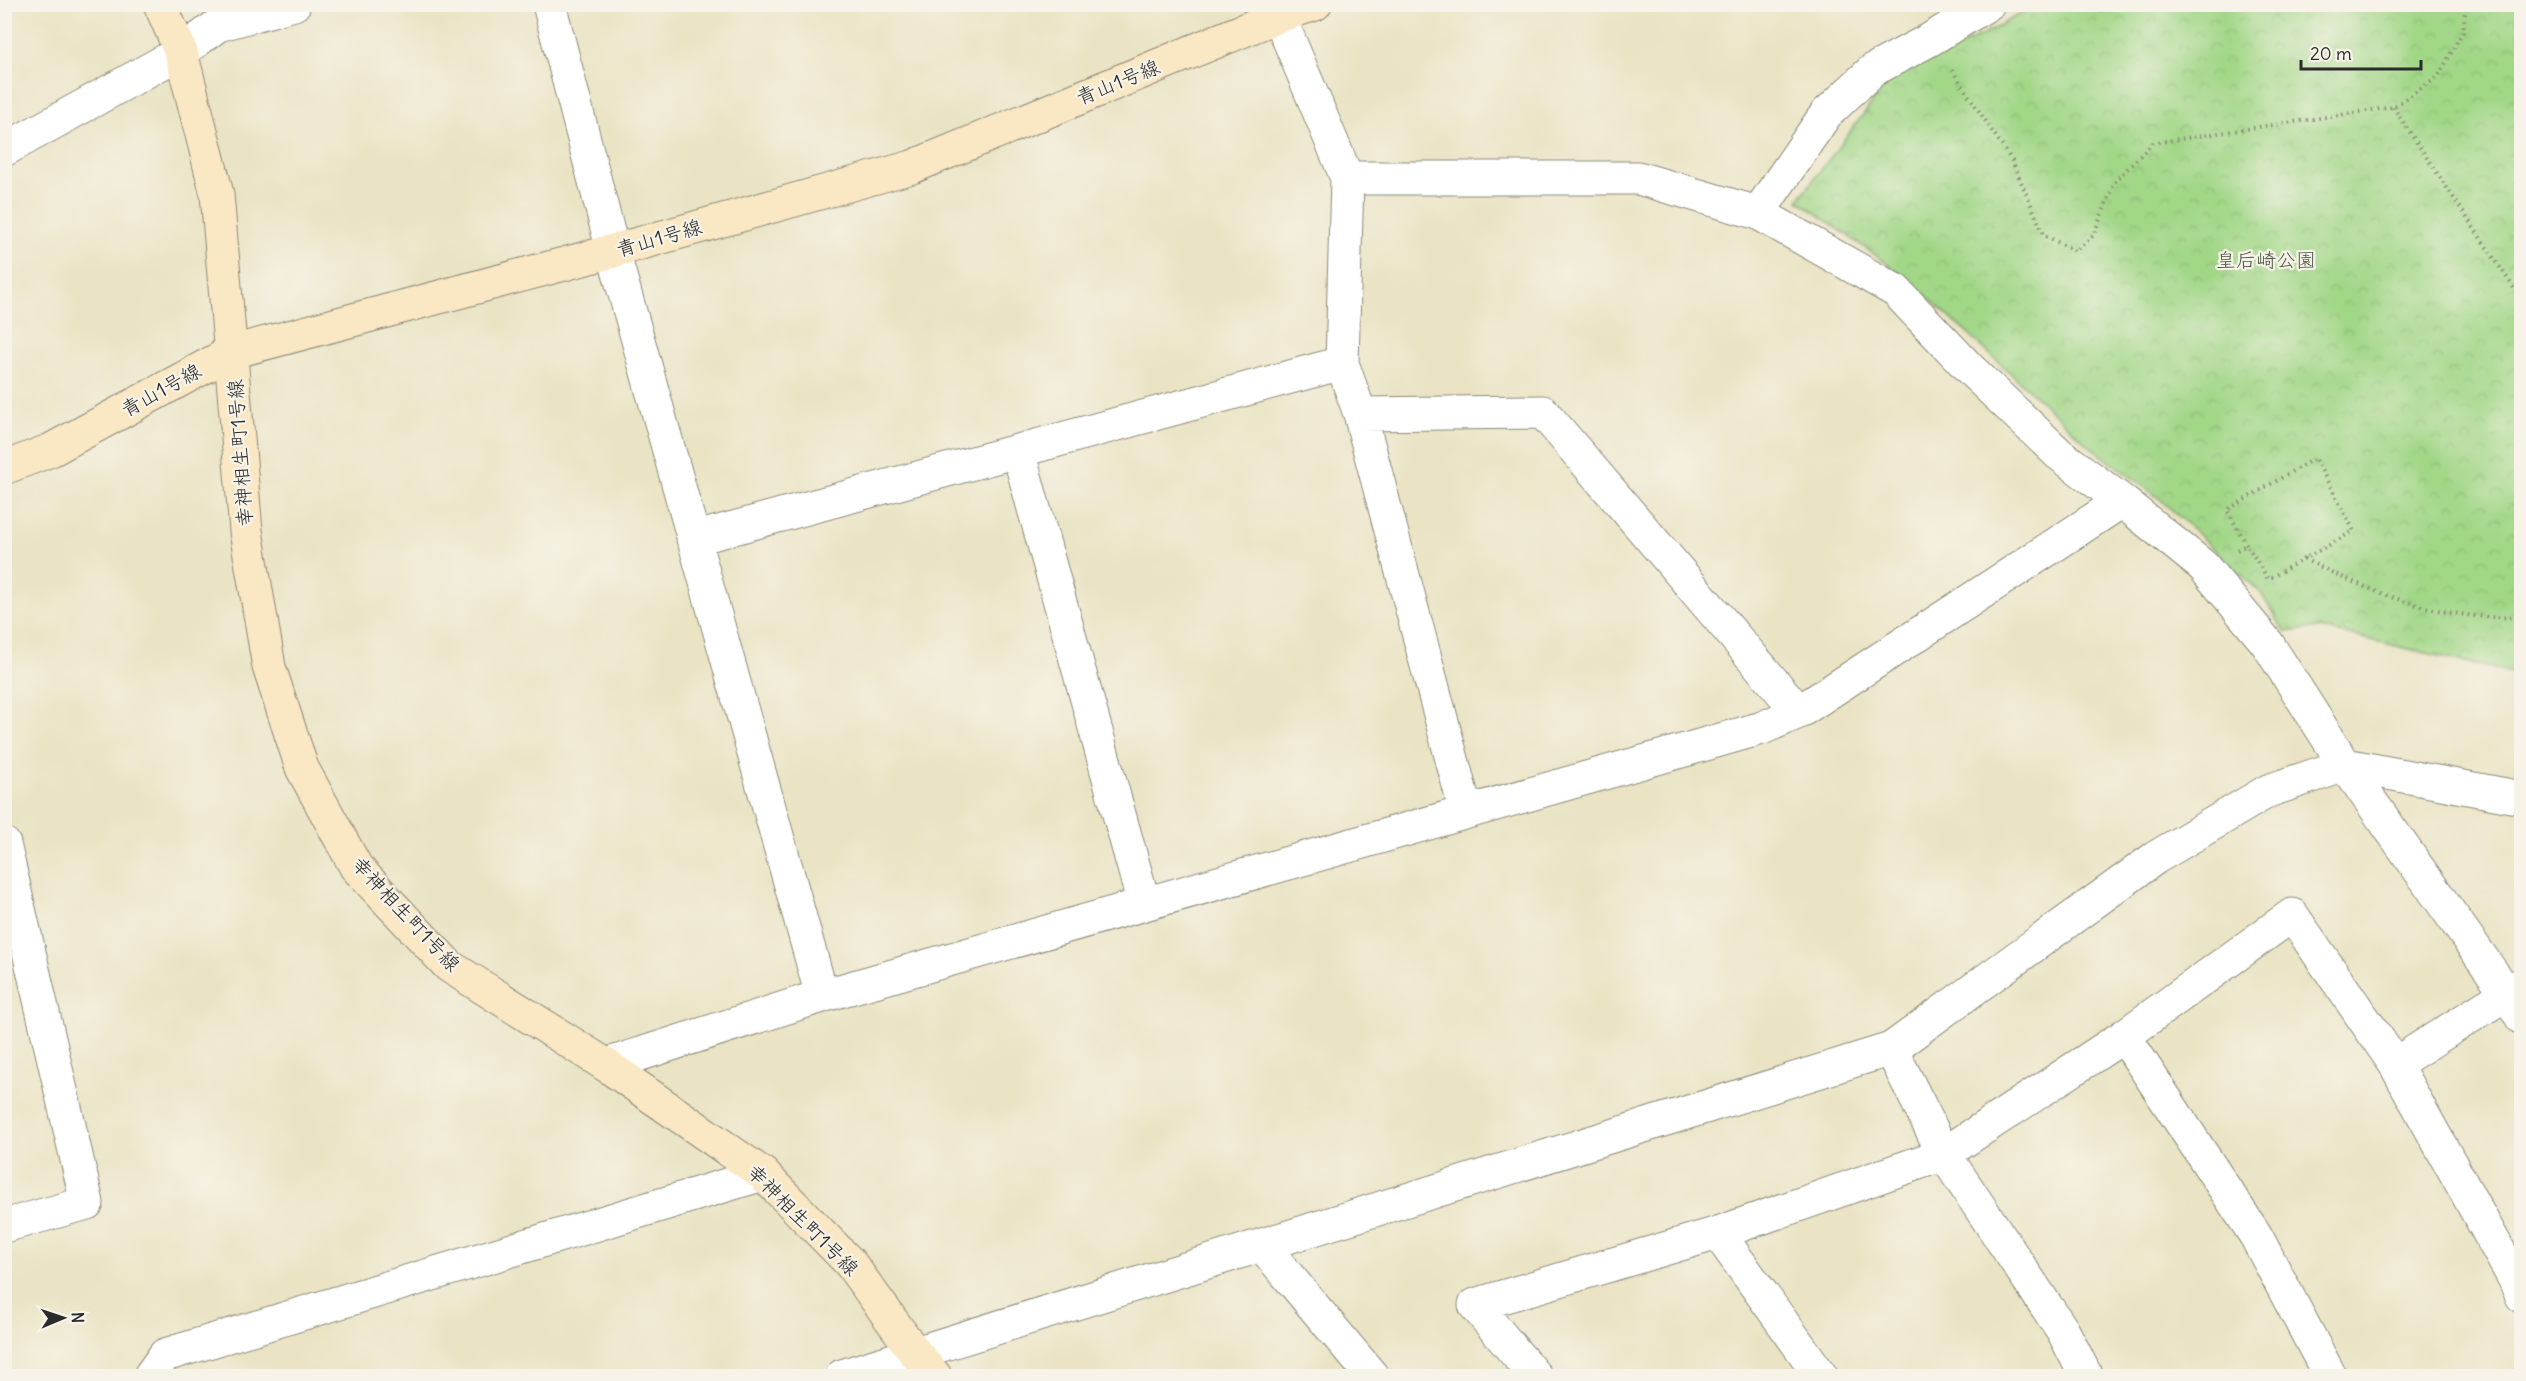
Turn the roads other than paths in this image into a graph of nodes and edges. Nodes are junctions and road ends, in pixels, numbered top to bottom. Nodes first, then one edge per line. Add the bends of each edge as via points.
1 (160, 4) edge
2 (294, 4) edge
3 (549, 4) edge
4 (1315, 4) edge
5 (1989, 4) edge
6 (1276, 10) edge
7 (181, 52) junction
8 (4, 150) edge
9 (1347, 178) junction
10 (1758, 213) junction
11 (613, 251) junction
12 (232, 352) junction
13 (1342, 363) junction
14 (1360, 414) junction
15 (1018, 451) junction
16 (4, 468) edge
17 (2122, 501) junction
18 (693, 539) junction
19 (1799, 712) junction
20 (2345, 765) junction
21 (2522, 798) edge
22 (1466, 812) junction
23 (4, 844) edge
24 (1144, 904) junction
25 (16, 937) edge
26 (822, 996) junction
27 (2517, 999) edge
28 (2124, 1036) junction
29 (1891, 1050) junction
30 (606, 1065) junction
31 (2395, 1065) junction
32 (1944, 1154) junction
33 (763, 1174) junction
34 (4, 1226) edge
35 (1718, 1233) junction
36 (1262, 1245) junction
37 (2522, 1296) edge
38 (926, 1365) edge
39 (150, 1377) edge
40 (842, 1377) edge
41 (1372, 1377) edge
42 (1535, 1377) edge
43 (1821, 1377) edge
44 (2086, 1377) edge
45 (2330, 1377) edge

1 - 7 street, 幸神相生町1号線
2 - 7 street via 218,25
3 - 11 street
4 - 6 street, 青山1号線
5 - 10 street via 1873,69 1826,114
6 - 9 street
6 - 11 street, 青山1号線 via 912,167
7 - 8 street
7 - 12 street, 幸神相生町1号線 via 218,194
9 - 10 street via 1638,178
9 - 13 street
10 - 17 street via 1896,291 2059,454
11 - 12 street, 青山1号線
11 - 18 street
12 - 16 street, 青山1号線 via 51,450
12 - 30 street, 幸神相生町1号線 via 246,531 269,667 302,768 356,867 449,966
13 - 14 street
13 - 15 street
14 - 19 street via 1543,412
14 - 22 street
15 - 18 street
15 - 24 street
17 - 19 street
17 - 20 street via 2203,566 2267,643
18 - 26 street
19 - 22 street via 1762,728
20 - 21 street
20 - 27 street
20 - 29 street via 2268,791 2155,858
22 - 24 street
23 - 25 street
24 - 26 street
25 - 34 street via 87,1203
26 - 30 street
27 - 31 street
28 - 31 street via 2292,915
28 - 32 street
28 - 45 street via 2256,1236
29 - 32 street
29 - 36 street
30 - 33 street, 幸神相生町1号線
31 - 37 street
32 - 35 street
32 - 44 street via 2063,1331
33 - 38 street, 幸神相生町1号線 via 850,1263
33 - 39 street via 165,1356
35 - 42 street via 1475,1305
35 - 43 street
36 - 38 street
36 - 41 street
38 - 40 street

